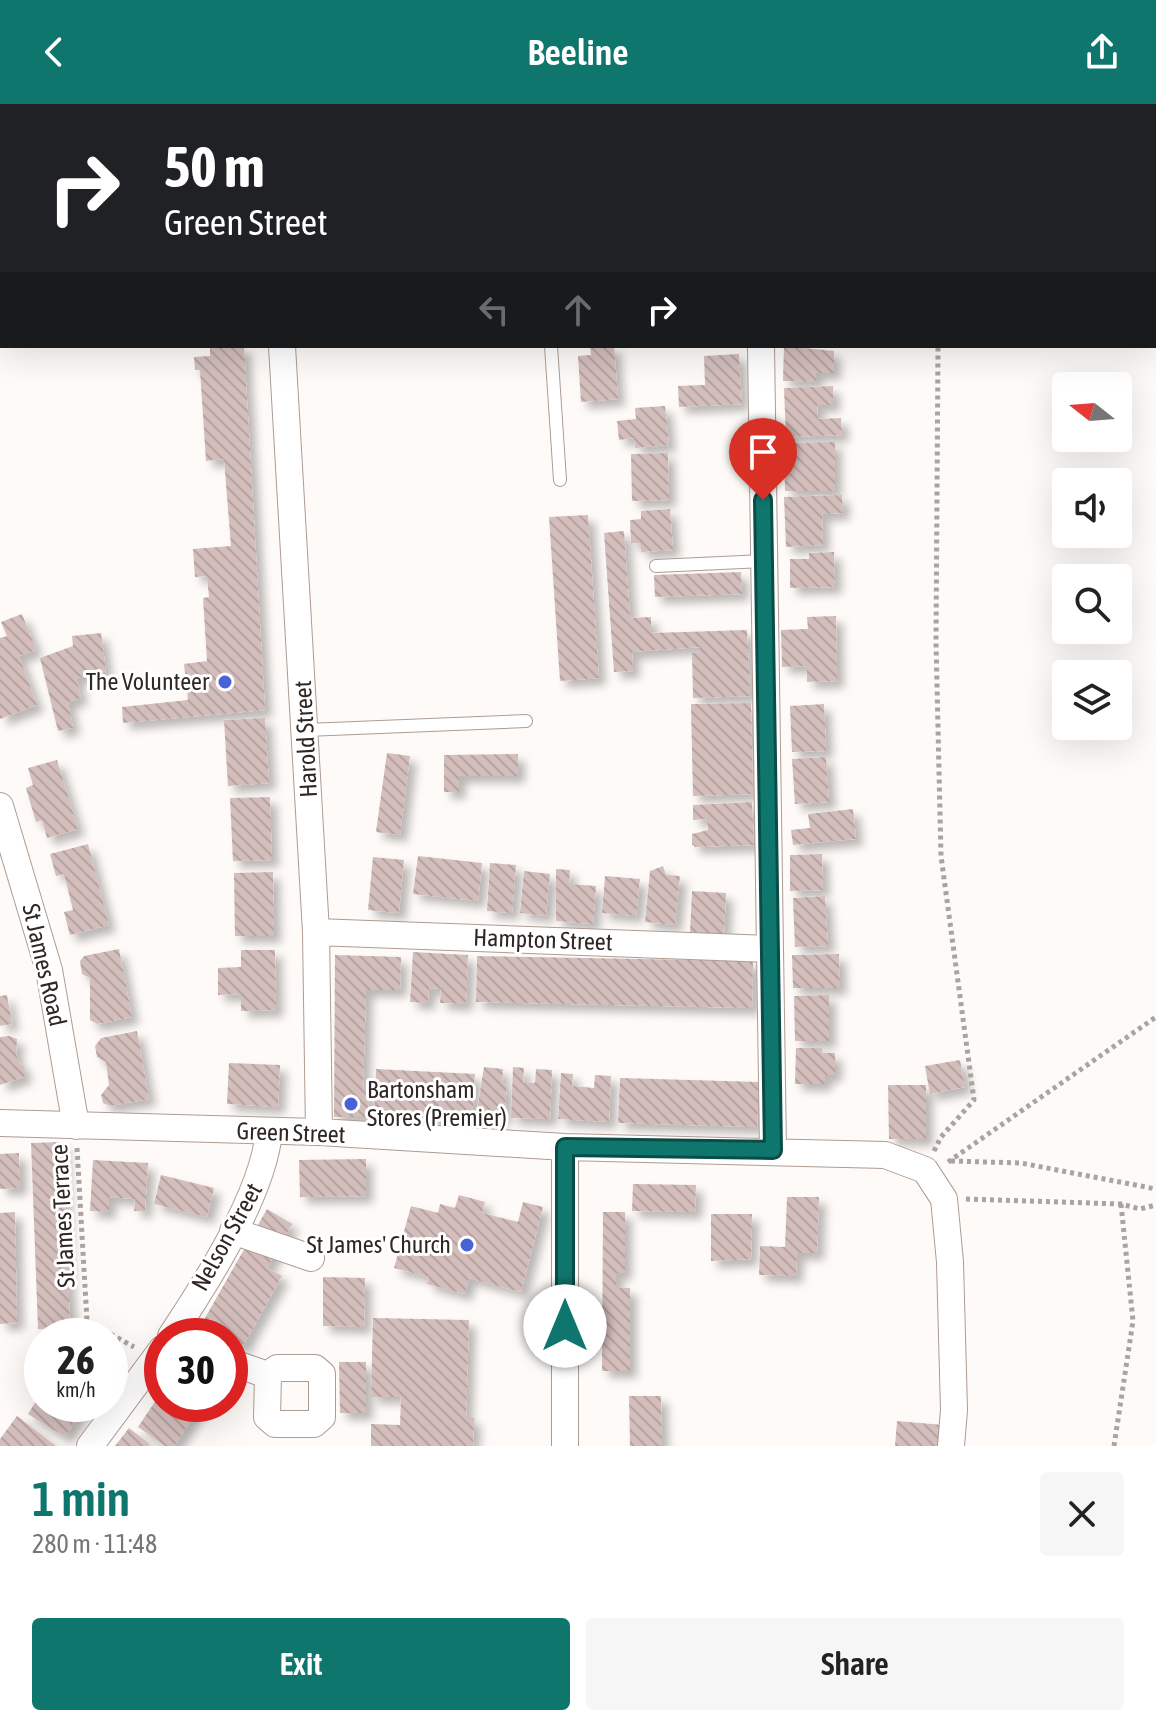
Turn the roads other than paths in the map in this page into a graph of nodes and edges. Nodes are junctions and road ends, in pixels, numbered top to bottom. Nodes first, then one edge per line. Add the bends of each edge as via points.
1 (282, 348) edge
2 (551, 348) edge
3 (761, 348) edge
4 (560, 480) dead end
5 (764, 561) junction
6 (656, 566) dead end
7 (526, 721) dead end
8 (306, 730) junction
9 (0, 806) edge
10 (316, 932) junction
11 (769, 949) junction
12 (0, 1123) edge
13 (76, 1126) junction
14 (269, 1132) junction
15 (319, 1132) junction
16 (565, 1147) junction
17 (773, 1150) junction
18 (233, 1231) junction
19 (311, 1258) dead end
20 (183, 1318) edge
21 (248, 1368) edge
22 (144, 1375) edge
23 (268, 1375) dead end
24 (90, 1446) edge
25 (565, 1446) edge
26 (951, 1446) edge

1 - 8 street, Harold Street
2 - 4 lane
3 - 5 street
5 - 6 lane
5 - 11 street
7 - 8 lane
8 - 10 street, Harold Street
9 - 13 street, St James Road via 49,970
10 - 11 street, Hampton Street
10 - 15 street, Harold Street
11 - 17 street
12 - 13 street, Green Street
13 - 14 street, Green Street
14 - 15 street, Green Street
14 - 18 street, Nelson Street via 266,1159
15 - 16 street, Green Street
16 - 17 street, Green Street
16 - 25 street
17 - 26 street, Green Street via 885,1155 925,1170 944,1199
18 - 19 street
18 - 20 street, Nelson Street
21 - 23 street
22 - 24 street, Nelson Street

